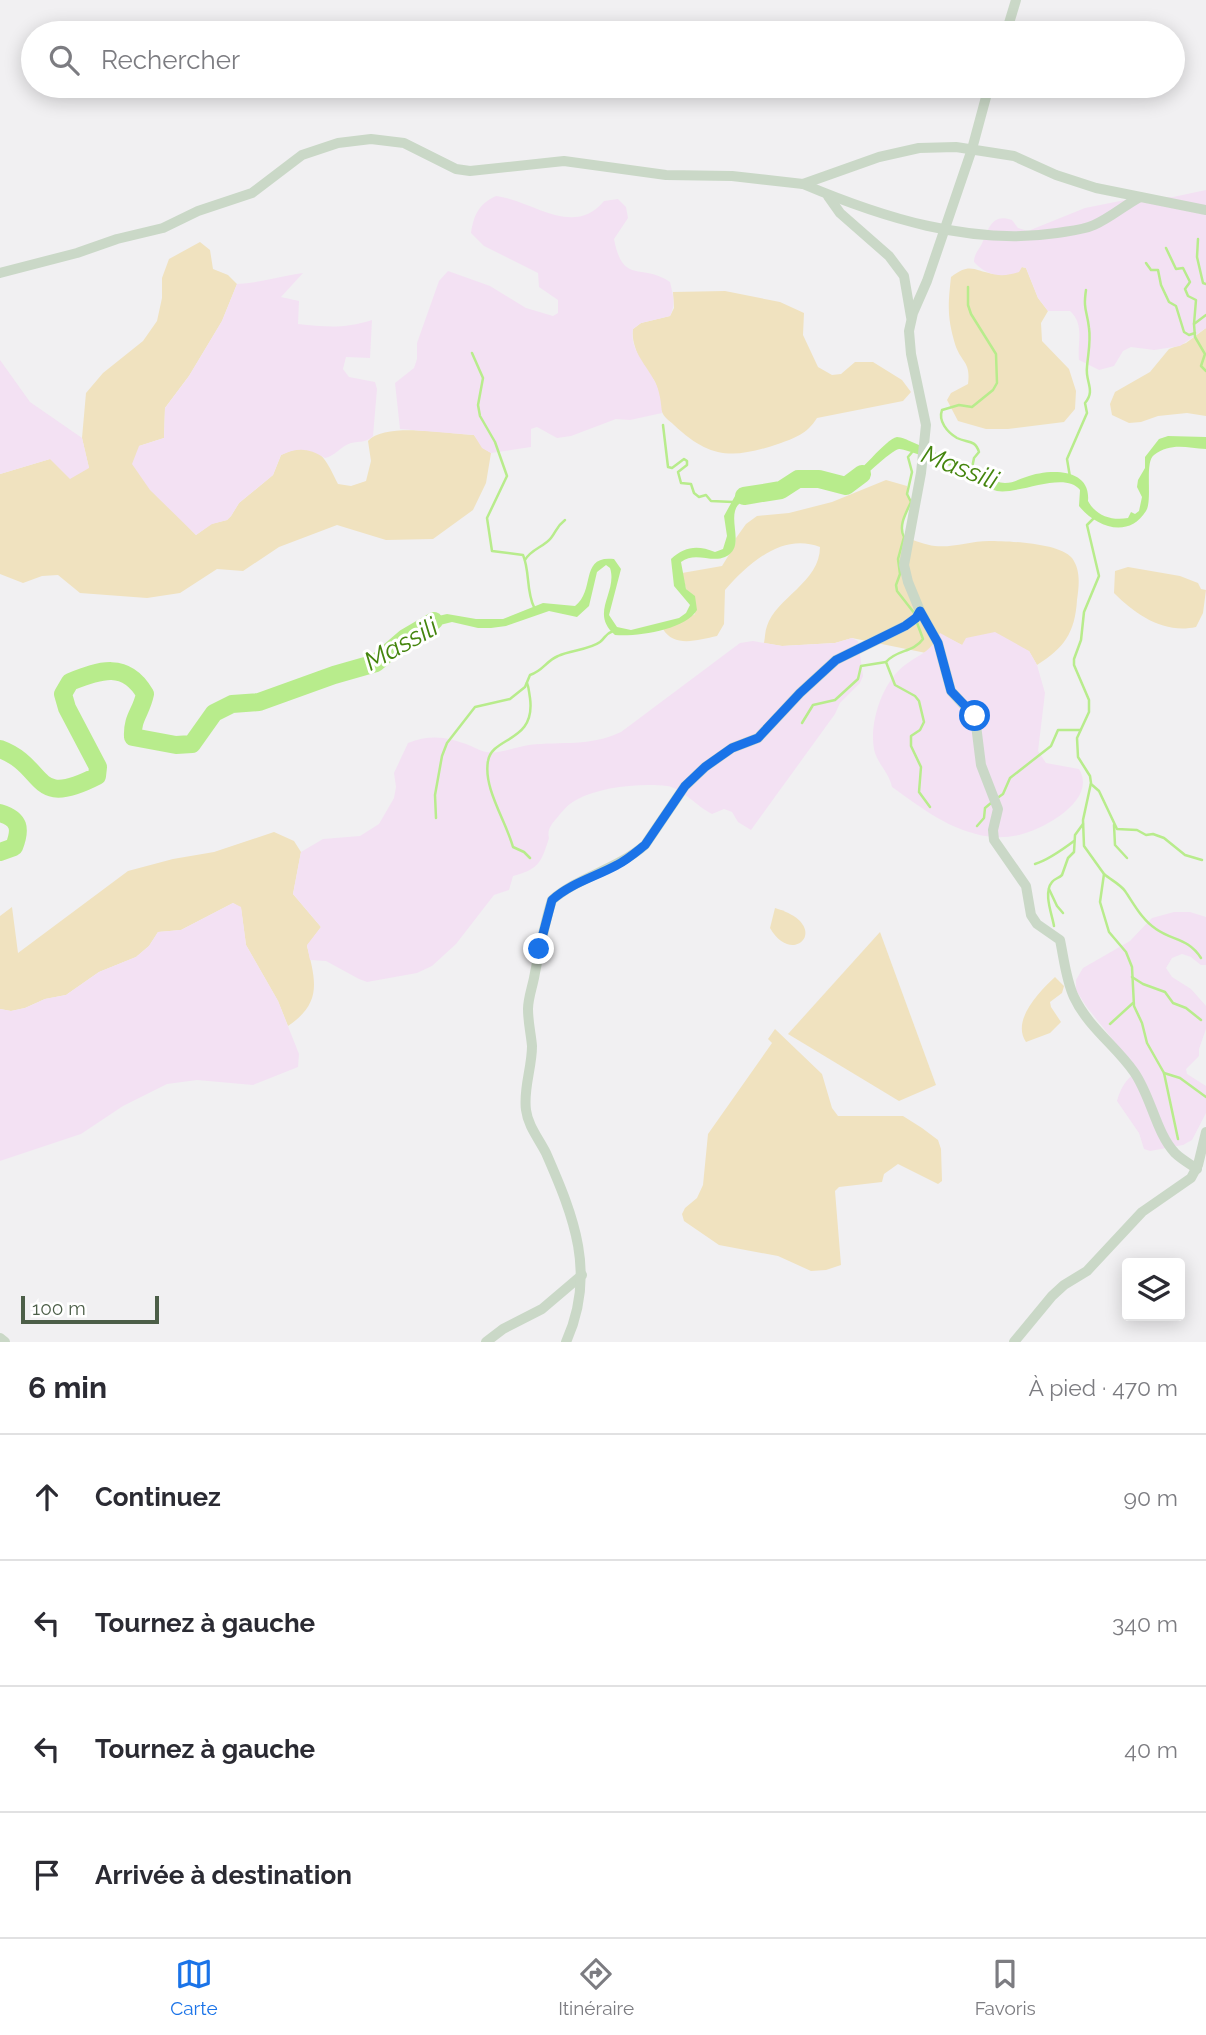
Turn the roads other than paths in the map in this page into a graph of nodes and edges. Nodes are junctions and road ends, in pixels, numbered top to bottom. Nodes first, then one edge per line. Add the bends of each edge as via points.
1 (1017, 0) edge
2 (1010, 21) edge
3 (986, 98) edge
4 (972, 149) junction
5 (803, 184) junction
6 (827, 194) junction
7 (1140, 197) junction
8 (1206, 210) edge
9 (945, 229) junction
10 (0, 273) edge
11 (912, 321) junction
12 (920, 611) junction
13 (1206, 1132) edge
14 (1197, 1169) junction
15 (582, 1275) junction
16 (0, 1338) edge
17 (5, 1342) edge
18 (486, 1342) edge
19 (566, 1342) edge
20 (1014, 1342) edge

1 - 2 street
3 - 4 street
4 - 5 street via 919,148
4 - 7 street via 1014,156 1096,188
4 - 9 street
5 - 6 street
5 - 10 street via 666,175 565,162 470,172 404,143 372,139 338,143 302,155 252,192 163,228
6 - 9 street
6 - 11 street via 840,214 889,256 904,276
7 - 8 street
7 - 9 street via 1094,225 1040,236
9 - 11 street
11 - 12 street via 911,354 926,425 904,565
12 - 14 street via 938,643 951,691 975,716 981,765 998,808 994,840 1026,886 1031,915 1060,940 1074,998 1146,1091 1167,1142
12 - 15 street via 905,626 836,660 758,738 732,748 705,767 685,786 637,852 552,900 528,1007 532,1046 526,1112 572,1217
13 - 14 street
14 - 20 street via 1184,1185 1142,1212 1087,1271 1058,1291
15 - 18 street via 542,1309
15 - 19 street
16 - 17 street

